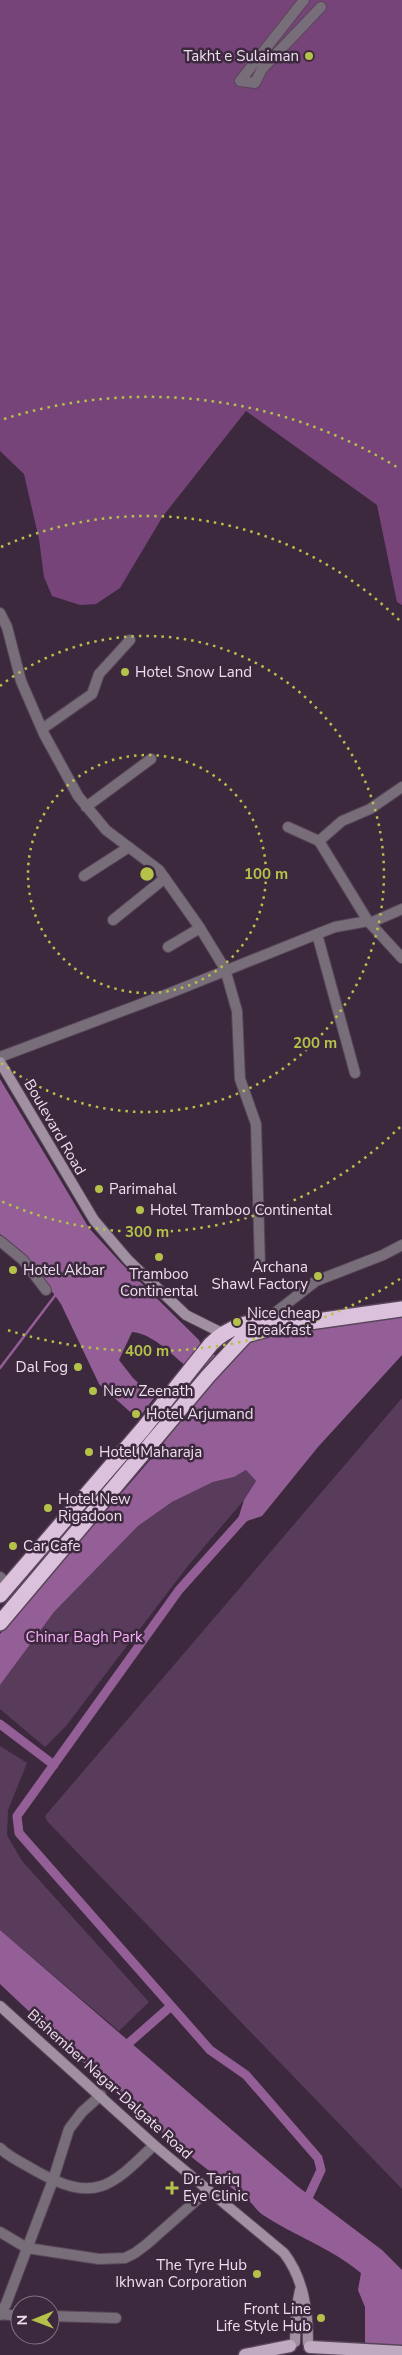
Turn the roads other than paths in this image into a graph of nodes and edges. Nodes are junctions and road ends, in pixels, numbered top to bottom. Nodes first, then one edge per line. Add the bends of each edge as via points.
1 (304, 0) edge
2 (321, 7) dead end
3 (0, 613) edge
4 (130, 640) dead end
5 (42, 728) junction
6 (151, 759) dead end
7 (402, 786) edge
8 (86, 807) junction
9 (288, 828) dead end
10 (319, 841) junction
11 (130, 846) junction
12 (84, 876) dead end
13 (165, 878) junction
14 (402, 909) edge
15 (113, 920) dead end
16 (369, 922) junction
17 (200, 928) junction
18 (317, 934) junction
19 (168, 947) dead end
20 (402, 958) edge
21 (225, 969) junction
22 (0, 1057) edge
23 (0, 1062) edge
24 (355, 1073) dead end
25 (0, 1241) edge
26 (402, 1244) edge
27 (260, 1267) dead end
28 (46, 1290) dead end
29 (402, 1301) edge
30 (402, 1309) edge
31 (267, 1319) junction
32 (216, 1339) junction
33 (241, 1340) junction
34 (85, 1495) junction
35 (97, 1506) junction
36 (3, 1585) edge
37 (0, 1623) edge
38 (0, 2006) edge
39 (101, 2095) junction
40 (154, 2145) junction
41 (0, 2148) edge
42 (53, 2180) junction
43 (208, 2190) junction
44 (0, 2232) edge
45 (27, 2248) junction
46 (300, 2290) junction
47 (0, 2315) edge
48 (60, 2316) edge
49 (116, 2318) dead end
50 (291, 2348) edge
51 (310, 2348) edge
52 (402, 2352) edge
53 (245, 2355) edge

1 - 2 street via 240,81 255,83 262,69
3 - 5 street via 7,627 21,681
4 - 5 street via 99,674 92,694
5 - 8 street
6 - 8 street
7 - 10 street via 370,809 342,822
8 - 11 street via 106,830
9 - 10 street
10 - 16 street
11 - 12 street
11 - 13 street
13 - 15 street
13 - 17 street
14 - 16 street
16 - 18 street via 335,927
16 - 20 street
17 - 19 street
17 - 21 street
18 - 21 street
18 - 24 street
21 - 22 street
21 - 27 street via 237,1011 240,1079 256,1124
23 - 32 street, Boulevard Road via 94,1220 128,1260
25 - 28 street via 24,1260
26 - 31 street via 316,1282
29 - 31 highway
30 - 33 highway via 274,1327 250,1333
31 - 32 highway via 246,1323
32 - 33 street, Boulevard Road
32 - 34 highway via 144,1429
33 - 35 highway
34 - 35 highway
34 - 36 highway
35 - 37 highway
38 - 39 street, Bishember Nagar-Dalgate Road
39 - 40 street, Bishember Nagar-Dalgate Road
39 - 42 street via 69,2129
40 - 42 street via 123,2175 102,2187 80,2188
40 - 43 street, Bishember Nagar-Dalgate Road
41 - 42 street
42 - 45 street
43 - 45 street via 147,2244 125,2258 99,2259
43 - 46 street, Bishember Nagar-Dalgate Road via 284,2253 296,2272
44 - 45 street
45 - 47 street
46 - 50 street, Bishember Nagar-Dalgate Road
46 - 51 street, Bishember Nagar-Dalgate Road via 308,2317
48 - 49 street
50 - 51 main road via 302,2341
50 - 53 main road
51 - 52 main road

